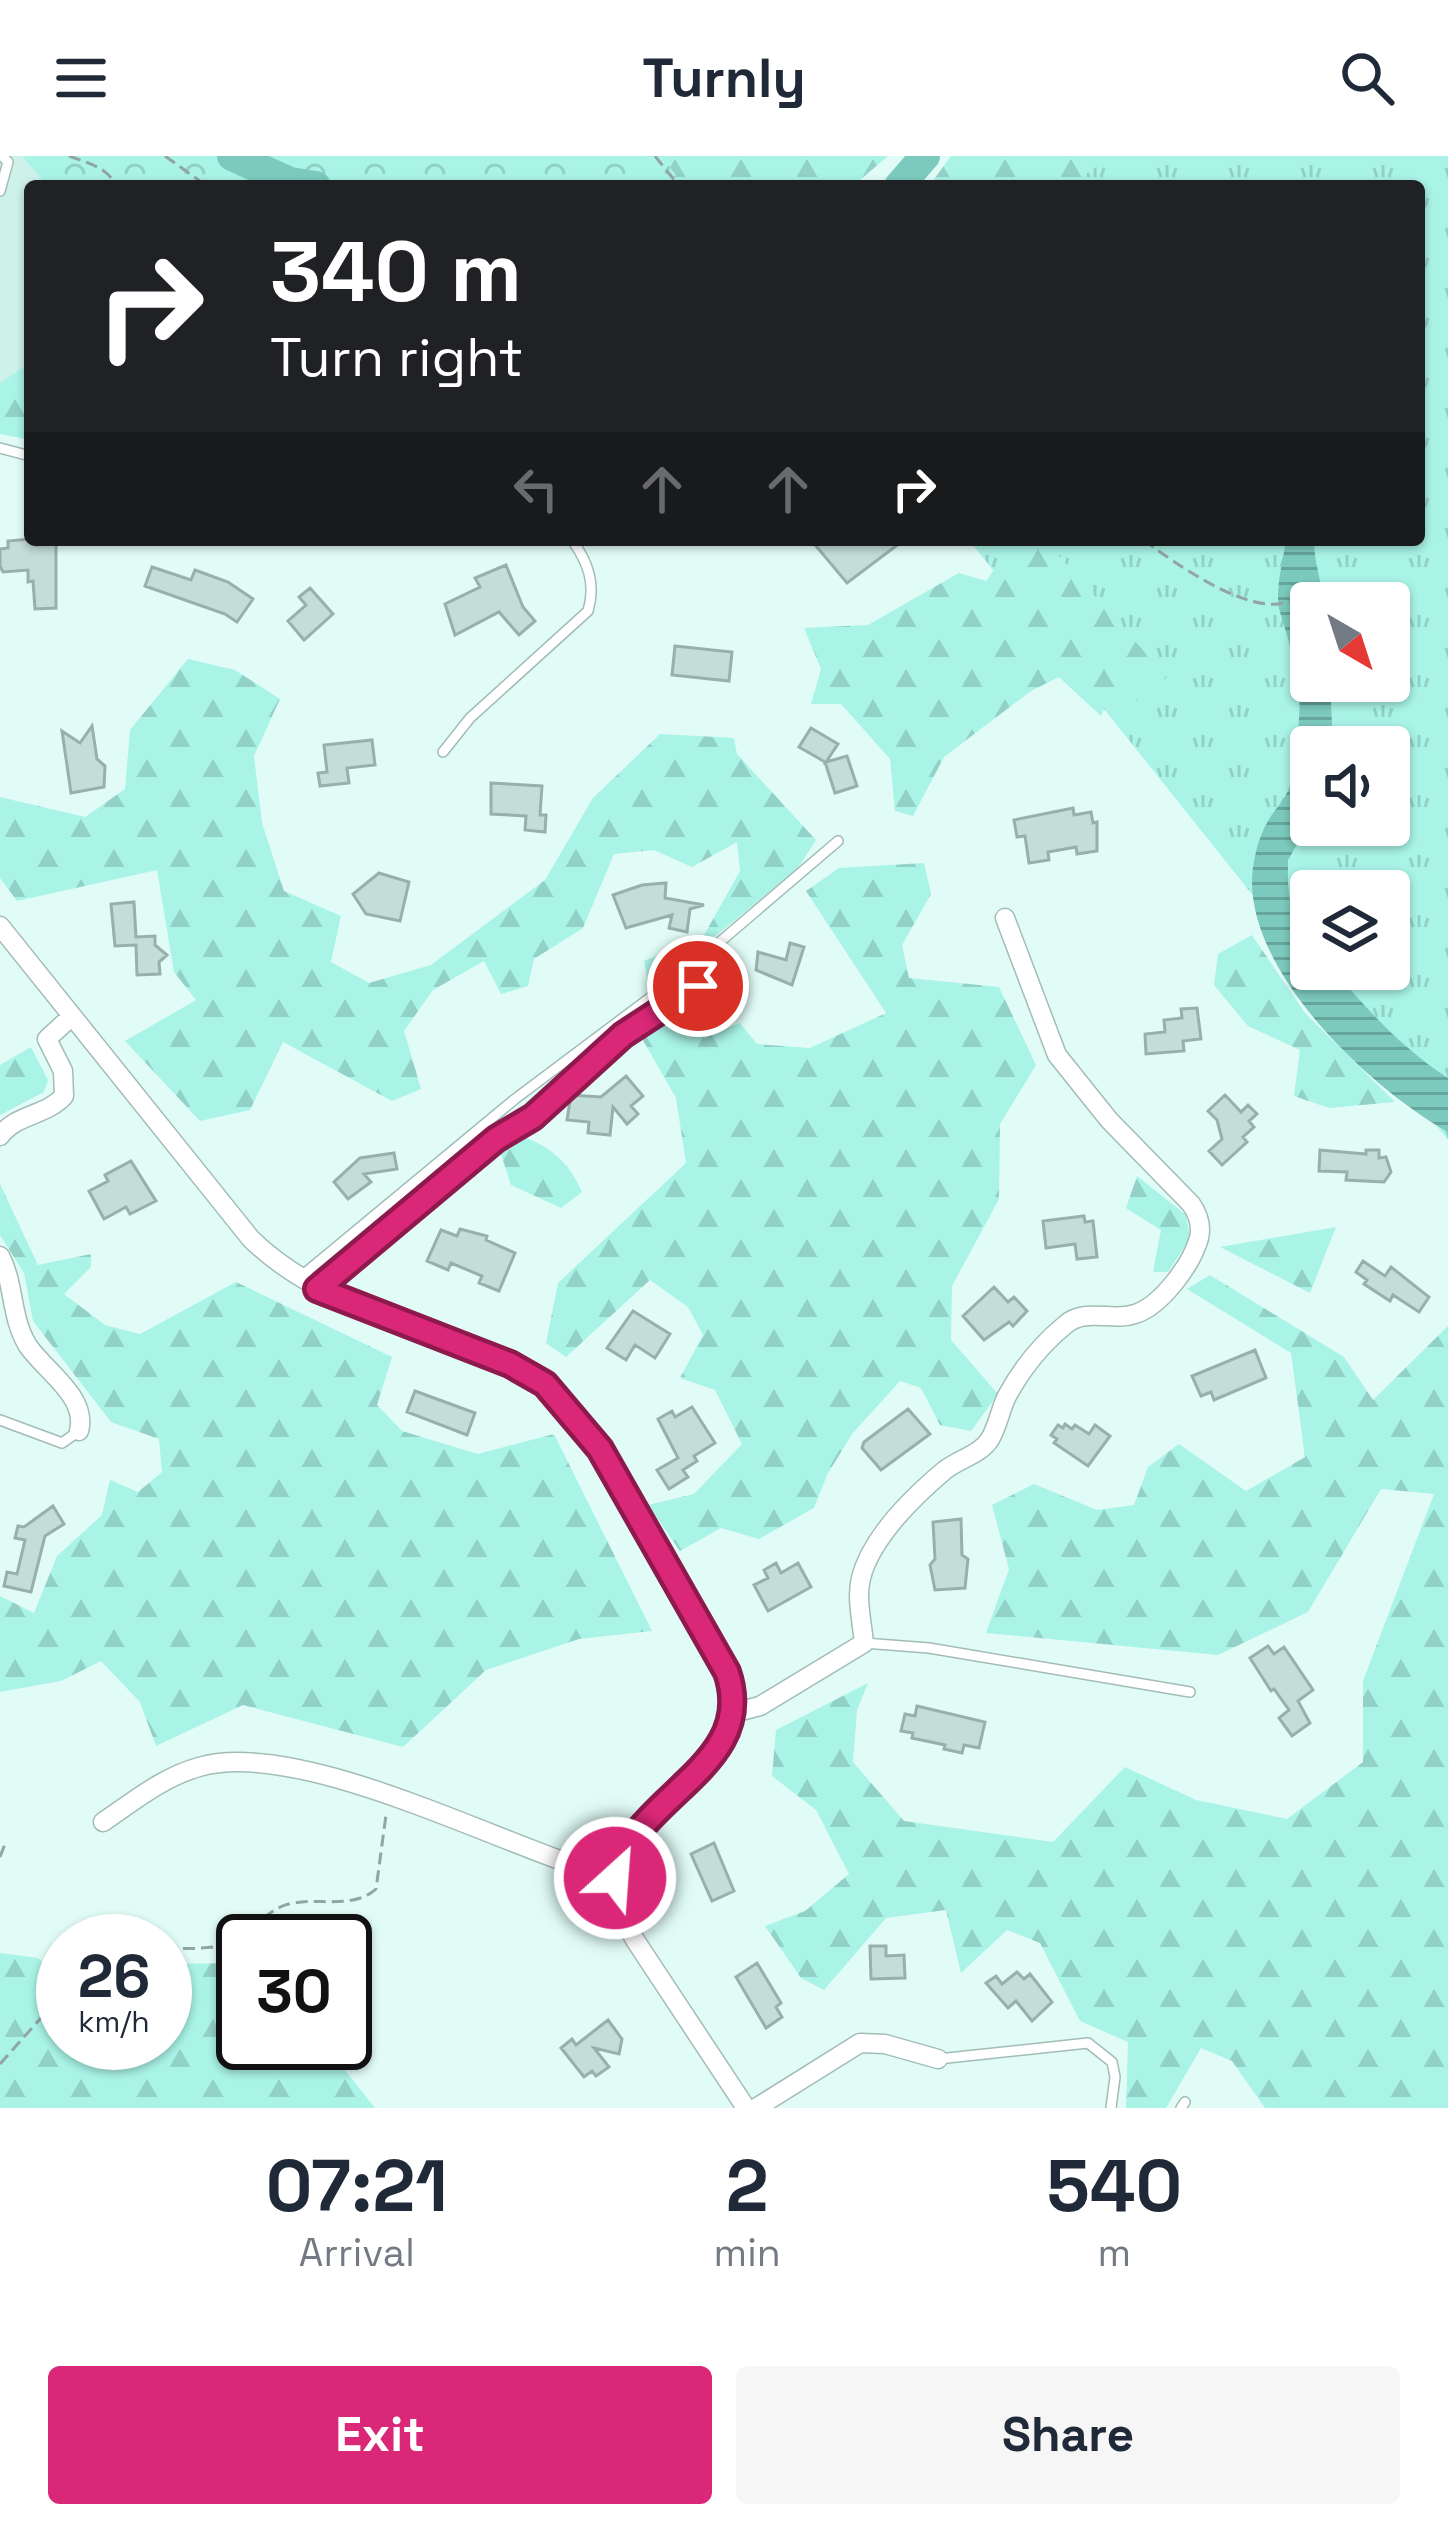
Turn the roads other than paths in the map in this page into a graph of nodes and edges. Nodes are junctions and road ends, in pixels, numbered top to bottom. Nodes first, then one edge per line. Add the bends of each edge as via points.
1 (2, 156) edge
2 (0, 190) edge
3 (576, 546) edge
4 (443, 752) dead end
5 (838, 841) dead end
6 (1004, 918) dead end
7 (0, 926) edge
8 (736, 961) dead end
9 (72, 1016) junction
10 (0, 1136) edge
11 (0, 1256) edge
12 (299, 1278) junction
13 (317, 1289) junction
14 (0, 1420) edge
15 (80, 1431) joint
16 (864, 1642) junction
17 (1190, 1692) dead end
18 (733, 1713) junction
19 (103, 1822) dead end
20 (615, 1878) junction
21 (938, 2059) joint
22 (746, 2108) edge
23 (756, 2108) edge
24 (1112, 2108) edge

1 - 2 lane via 8,162
3 - 4 lane via 593,594 588,611
5 - 12 lane
6 - 16 street via 1057,1055 1191,1204 1199,1238 1141,1313 1070,1319 1006,1398 987,1444 945,1471 891,1526 860,1582
7 - 9 street
8 - 13 lane via 623,1035
9 - 10 street via 47,1039 63,1071 64,1096
9 - 12 street via 251,1239
11 - 15 street via 17,1326 76,1401
12 - 13 street
13 - 18 street via 510,1364 560,1398 600,1449 716,1651 733,1689
14 - 15 lane via 62,1443
16 - 17 lane
16 - 18 street via 760,1706
18 - 20 street via 716,1754 643,1822
19 - 20 street via 203,1765 292,1768
20 - 22 street via 623,1918
21 - 23 street via 860,2044
21 - 24 lane via 1088,2043 1112,2062

